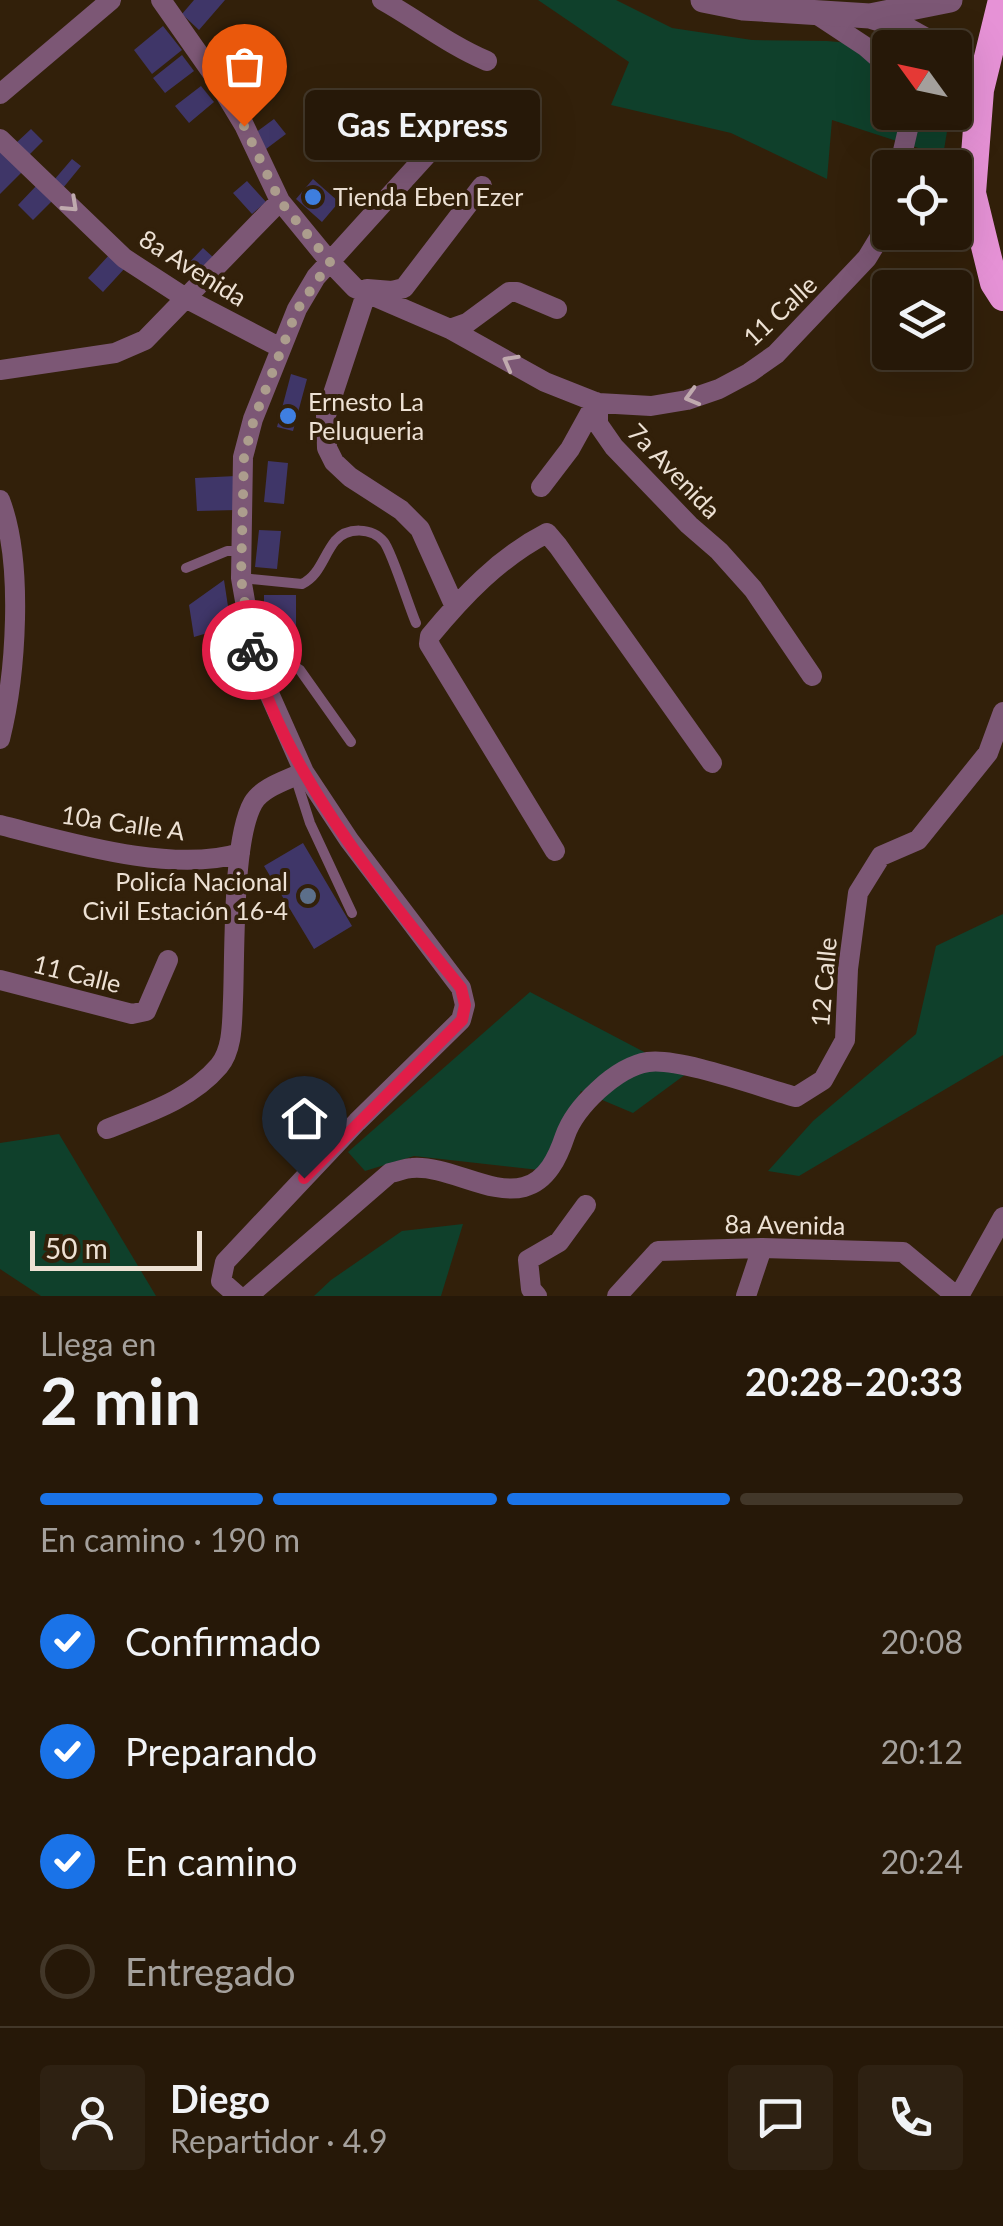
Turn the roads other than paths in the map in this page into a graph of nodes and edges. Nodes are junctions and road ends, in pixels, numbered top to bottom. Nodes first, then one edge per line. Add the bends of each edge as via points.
1 (111, 0) edge
2 (162, 0) edge
3 (382, 0) edge
4 (703, 0) edge
5 (950, 0) edge
6 (1002, 0) edge
7 (816, 14) junction
8 (870, 16) junction
9 (907, 30) edge
10 (872, 52) edge
11 (487, 61) dead end
12 (972, 81) edge
13 (980, 90) junction
14 (0, 94) edge
15 (0, 139) edge
16 (432, 148) dead end
17 (482, 186) dead end
18 (280, 201) junction
19 (872, 248) edge
20 (330, 262) junction
21 (360, 291) junction
22 (1003, 297) edge
23 (187, 298) junction
24 (557, 308) dead end
25 (450, 329) junction
26 (280, 348) junction
27 (0, 370) edge
28 (597, 402) junction
29 (541, 486) dead end
30 (0, 500) edge
31 (241, 551) junction
32 (186, 568) dead end
33 (241, 578) junction
34 (455, 606) junction
35 (416, 623) dead end
36 (256, 664) junction
37 (812, 676) dead end
38 (1003, 712) edge
39 (0, 739) edge
40 (350, 742) dead end
41 (712, 763) dead end
42 (300, 774) junction
43 (0, 825) edge
44 (556, 852) dead end
45 (240, 853) junction
46 (352, 913) dead end
47 (168, 960) dead end
48 (0, 980) edge
49 (107, 1129) dead end
50 (586, 1204) dead end
51 (1003, 1216) edge
52 (762, 1248) junction
53 (534, 1292) edge
54 (238, 1296) edge
55 (248, 1296) edge
56 (616, 1296) edge
57 (746, 1296) edge
58 (958, 1296) edge

1 - 14 street
2 - 18 street via 216,77
3 - 11 street
4 - 7 street
5 - 8 street
6 - 13 highway
7 - 8 street
7 - 10 street
8 - 9 street
12 - 13 street
13 - 22 highway via 972,193
15 -> 23 street, 8a Avenida via 124,258
16 - 20 street
17 - 21 street via 404,288
18 - 20 street
18 - 23 street
19 -> 28 street, 11 Calle via 776,354 749,373 687,400 651,406
20 - 21 street
20 - 26 street
21 - 25 street
21 - 34 street via 326,415 327,448 334,462 420,530
23 - 26 street, 8a Avenida
23 - 27 street via 145,340 115,353
24 - 25 street via 509,292
28 -> 25 street via 545,382
26 - 31 street via 244,457
28 - 29 street
28 - 37 street, 7a Avenida via 598,424 614,448 753,589
30 - 39 street via 15,599
31 - 32 lane
31 - 33 street
33 - 35 lane via 302,584 339,536 370,531 385,542
33 - 36 street
34 - 41 street via 546,534
34 - 44 street via 430,636 431,650
36 - 40 lane via 288,662 300,670
36 - 42 street
38 - 55 street, 12 Calle via 988,753 918,840 881,856 858,893 845,1040 823,1080 796,1097 648,1062 586,1101 542,1178 510,1189 431,1169 390,1174
42 - 45 street via 254,802
42 - 46 lane via 310,823
42 - 54 street via 461,988 465,1005 462,1020 225,1262 220,1280
43 - 45 street, 10a Calle A via 94,849 167,858
45 - 49 street via 232,1022 222,1062 170,1104
47 - 48 street, 11 Calle via 146,1011 132,1014
50 - 53 street via 558,1242 528,1260
51 - 58 street
52 - 56 street, 8a Avenida via 658,1251
52 - 57 street
52 - 58 street, 8a Avenida via 902,1252

